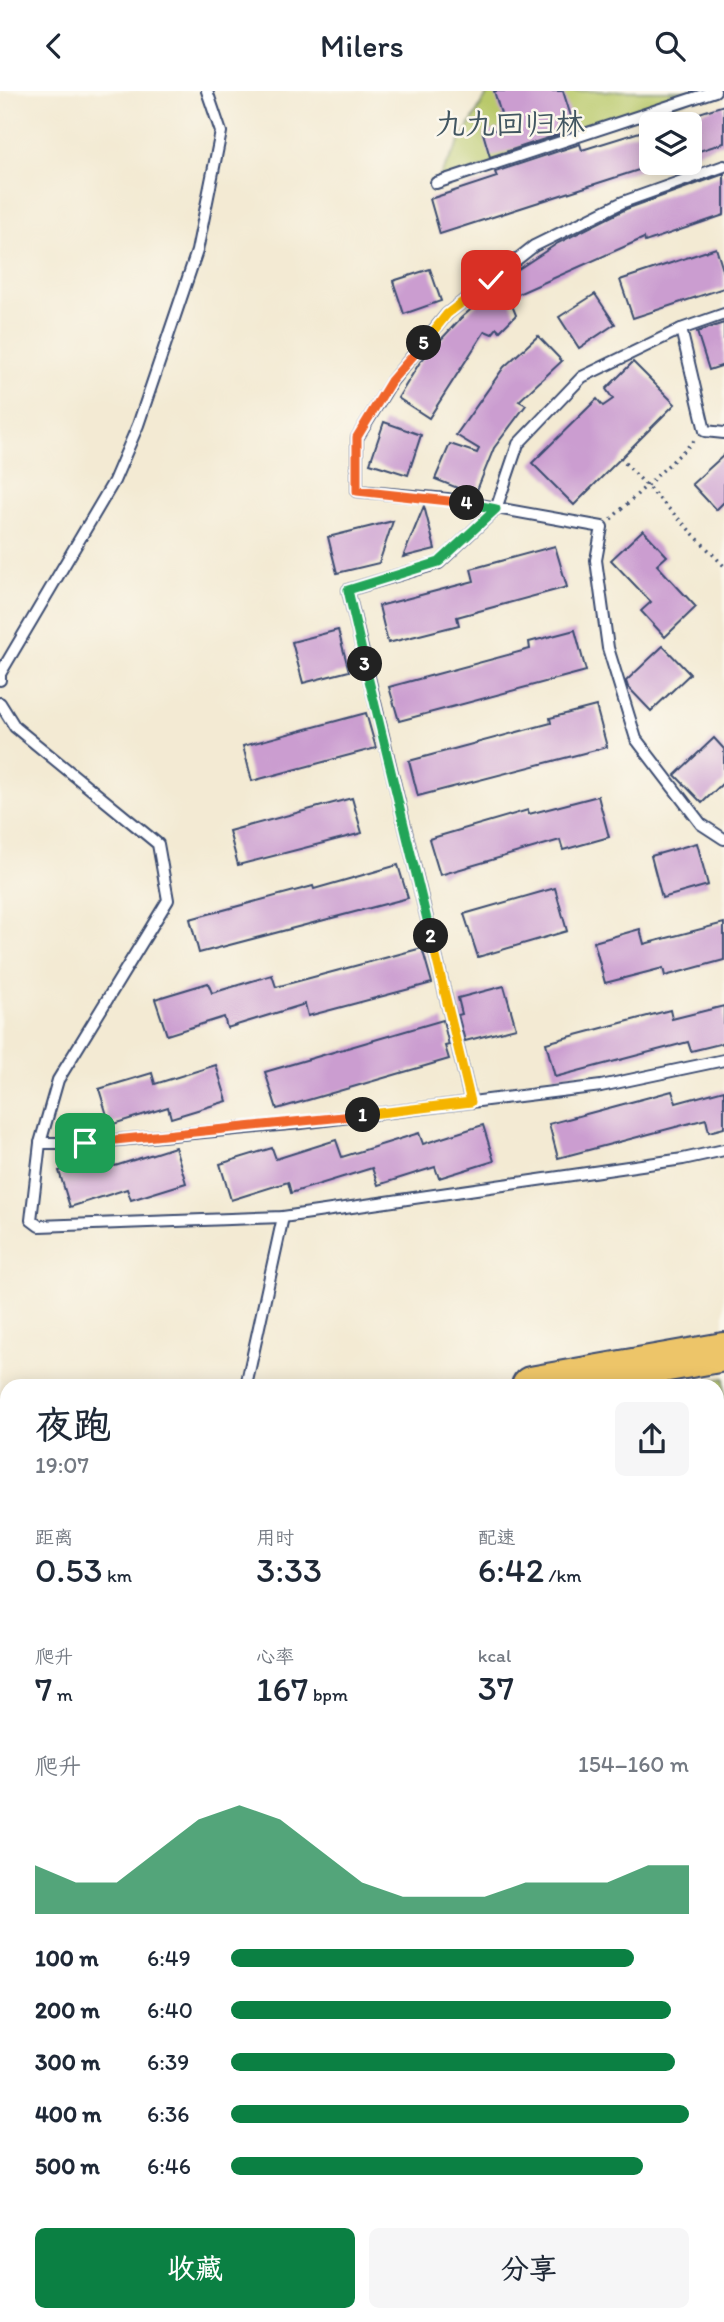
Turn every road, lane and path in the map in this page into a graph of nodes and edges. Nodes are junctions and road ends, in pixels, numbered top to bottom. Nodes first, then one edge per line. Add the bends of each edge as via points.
1 (207, 91) edge
2 (715, 91) edge
3 (724, 166) edge
4 (436, 183) dead end
5 (724, 314) edge
6 (681, 329) junction
7 (705, 431) junction
8 (724, 433) edge
9 (620, 458) dead end
10 (646, 485) junction
11 (496, 509) junction
12 (602, 527) junction
13 (724, 566) edge
14 (0, 680) edge
15 (0, 703) edge
16 (724, 839) edge
17 (724, 1060) edge
18 (471, 1102) junction
19 (40, 1143) junction
20 (724, 1150) edge
21 (284, 1217) junction
22 (724, 1352) edge
23 (248, 1379) edge
24 (571, 1379) edge

1 - 14 lane via 221,132 197,251 138,425 114,481
2 - 4 lane
3 - 11 lane via 623,202 534,246 447,314 391,381 357,437 357,491 447,499
5 - 6 lane
6 - 7 lane
6 - 11 lane via 582,377 518,445
7 - 8 lane
7 - 10 path
9 - 10 path
10 - 12 path
10 - 13 path
11 - 12 lane
11 - 18 lane via 439,562 348,590
12 - 16 lane via 596,560 608,648 636,739 701,824
15 - 19 lane via 15,727 158,844 168,899 58,1080
17 - 18 lane via 601,1086
18 - 19 lane via 274,1126
19 - 21 lane via 31,1220 39,1226
20 - 21 lane
21 - 23 lane
22 - 24 highway

